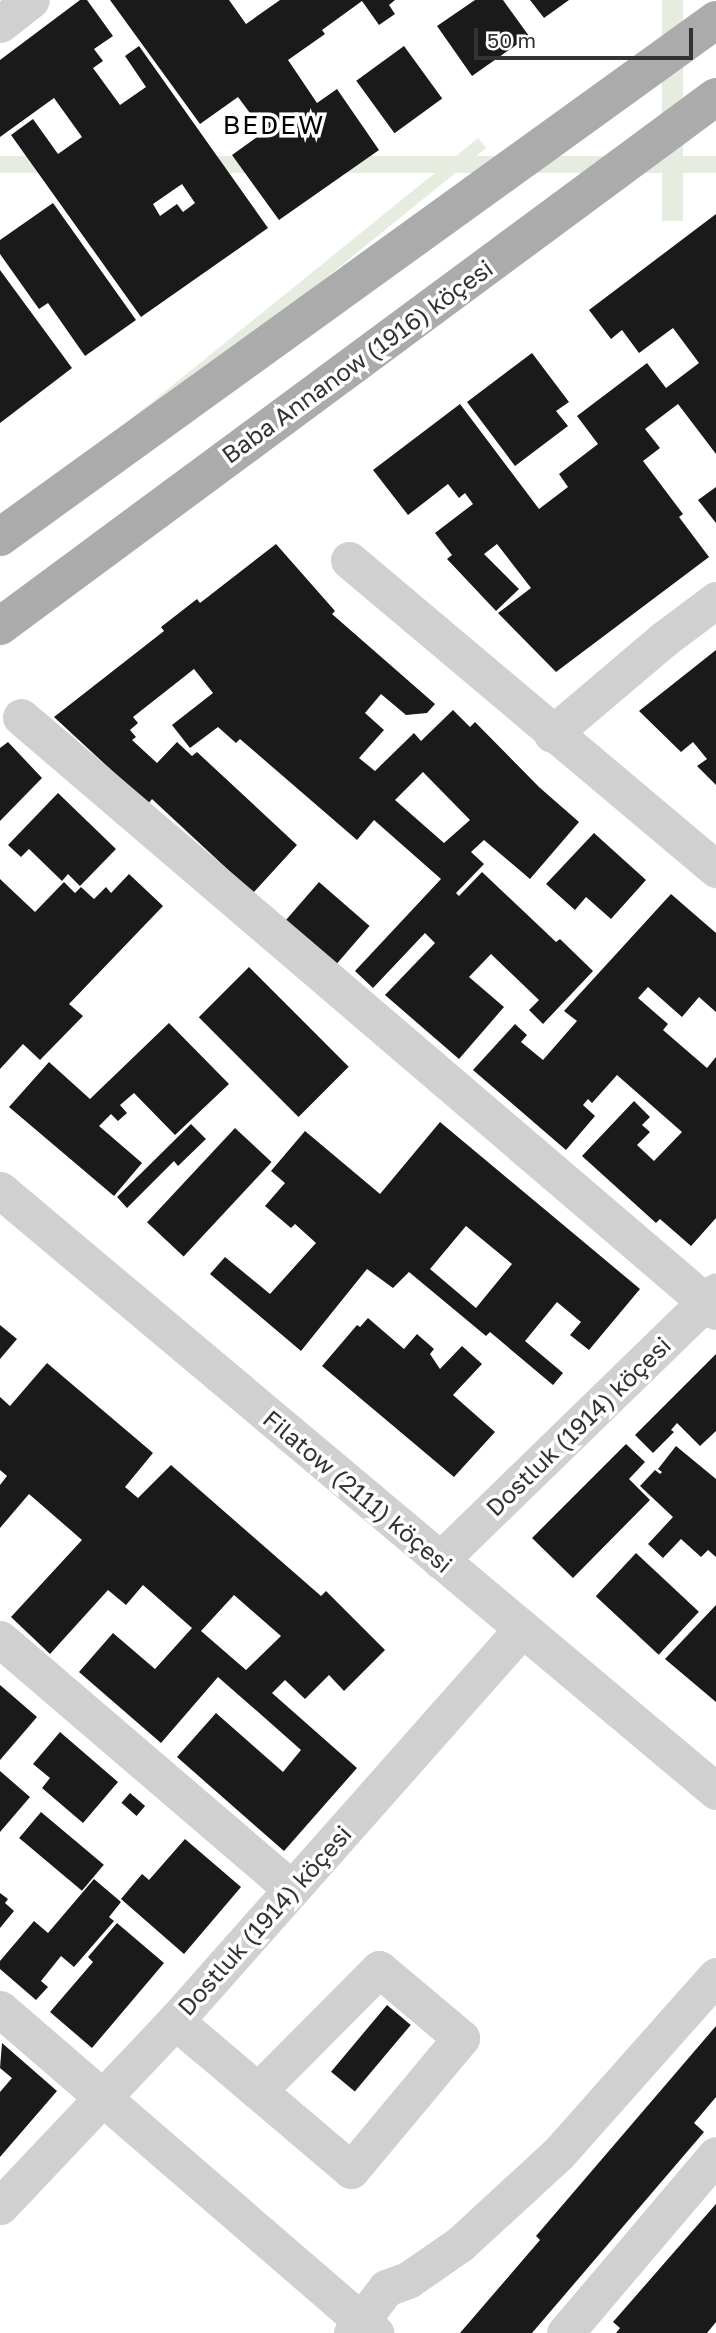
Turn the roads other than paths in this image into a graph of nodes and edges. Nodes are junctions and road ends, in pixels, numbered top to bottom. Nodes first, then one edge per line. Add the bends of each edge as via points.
1 (31, 0) edge
2 (716, 20) edge
3 (0, 24) edge
4 (716, 97) edge
5 (0, 537) edge
6 (349, 560) dead end
7 (716, 600) edge
8 (0, 626) edge
9 (21, 718) dead end
10 (552, 734) junction
11 (716, 869) edge
12 (0, 1190) edge
13 (712, 1302) edge
14 (440, 1560) junction
15 (522, 1629) junction
16 (0, 1639) edge
17 (716, 1791) edge
18 (292, 1889) junction
19 (716, 1976) edge
20 (0, 2009) edge
21 (175, 2021) junction
22 (258, 2091) junction
23 (103, 2099) junction
24 (716, 2155) edge
25 (0, 2206) edge
26 (362, 2328) edge
27 (565, 2333) edge

1 - 3 street
2 - 5 main road
4 - 8 main road, Baba Annanow (1916) köçesi
6 - 10 street
7 - 10 street
9 - 13 street
10 - 11 street
12 - 14 street, Filatow (2111) köçesi
13 - 14 street, Dostluk (1914) köçesi
14 - 15 street, Filatow (2111) köçesi
15 - 17 street, Filatow (2111) köçesi
15 - 18 street, Dostluk (1914) köçesi
16 - 18 street
18 - 21 street, Dostluk (1914) köçesi
19 - 26 street via 558,2154 460,2244 408,2280 386,2288
20 - 23 street
21 - 22 street
21 - 23 street, Dostluk (1914) köçesi
22 - 22 street via 351,2170 461,2038 379,1969
23 - 25 street, Dostluk (1914) köçesi
23 - 26 street
24 - 27 street

